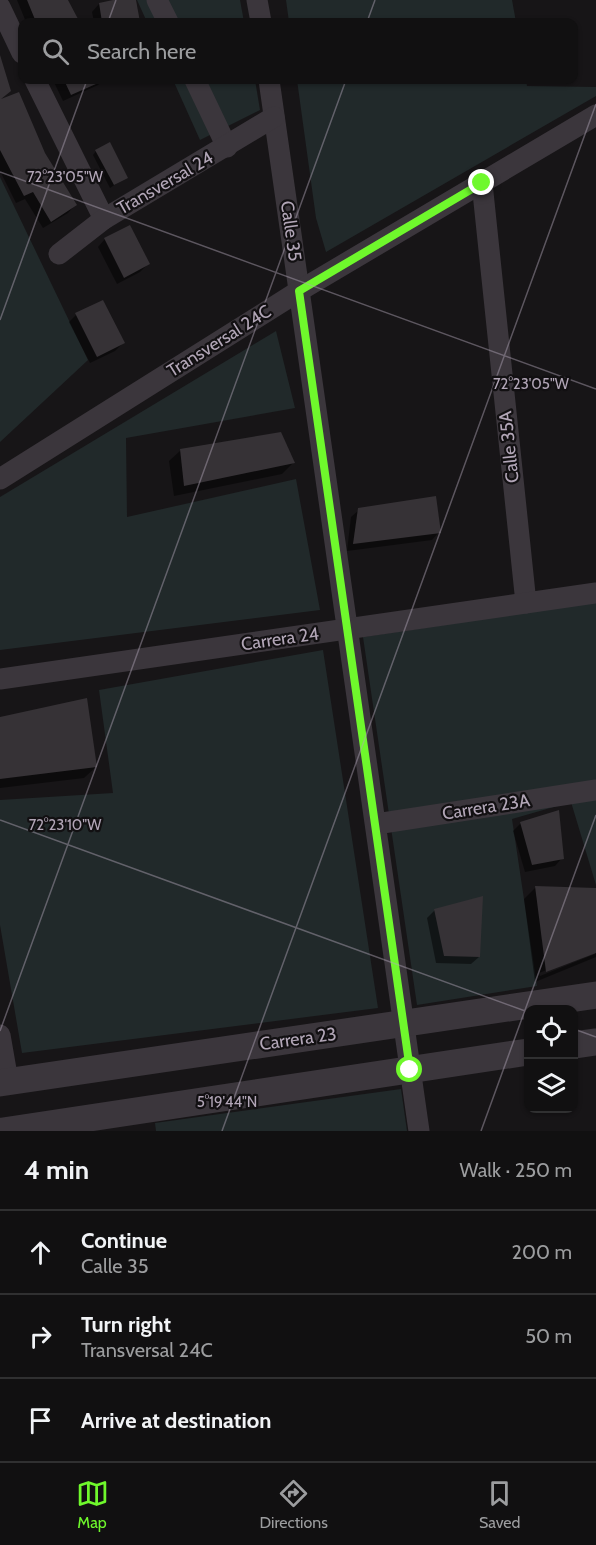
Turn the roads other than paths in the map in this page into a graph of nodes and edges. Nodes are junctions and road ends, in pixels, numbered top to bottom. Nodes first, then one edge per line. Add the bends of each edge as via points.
1 (158, 0) edge
2 (258, 0) edge
3 (0, 7) edge
4 (166, 18) edge
5 (260, 18) edge
6 (18, 45) edge
7 (37, 84) edge
8 (197, 84) edge
9 (270, 84) edge
10 (596, 115) edge
11 (274, 117) junction
12 (227, 147) junction
13 (482, 183) junction
14 (104, 219) junction
15 (59, 254) dead end
16 (299, 291) junction
17 (0, 479) edge
18 (596, 593) edge
19 (526, 603) junction
20 (348, 629) junction
21 (0, 679) edge
22 (596, 790) edge
23 (376, 824) junction
24 (596, 996) edge
25 (404, 1024) junction
26 (0, 1035) edge
27 (596, 1042) edge
28 (578, 1044) edge
29 (524, 1053) edge
30 (410, 1070) junction
31 (4, 1082) edge
32 (3, 1131) edge
33 (419, 1131) edge

1 - 4 street
2 - 5 street
3 - 6 street
7 - 14 street
8 - 12 street
9 - 11 street, Calle 35
10 - 13 street, Transversal 24C
11 - 12 street, Transversal 24
11 - 16 street, Calle 35
12 - 14 street, Transversal 24
13 - 16 street, Transversal 24C
13 - 19 street, Calle 35A
14 - 15 street, Transversal 24
16 - 17 street, Transversal 24C
16 - 20 street, Calle 35
18 - 19 street, Carrera 24
19 - 20 street, Carrera 24
20 - 21 street, Carrera 24
20 - 23 street, Calle 35
22 - 23 street, Carrera 23A
23 - 25 street, Calle 35
24 - 25 street, Carrera 23
25 - 30 street, Calle 35
25 - 31 street, Carrera 23
26 - 31 street
27 - 28 street
29 - 30 street
30 - 32 street
30 - 33 street, Calle 35

